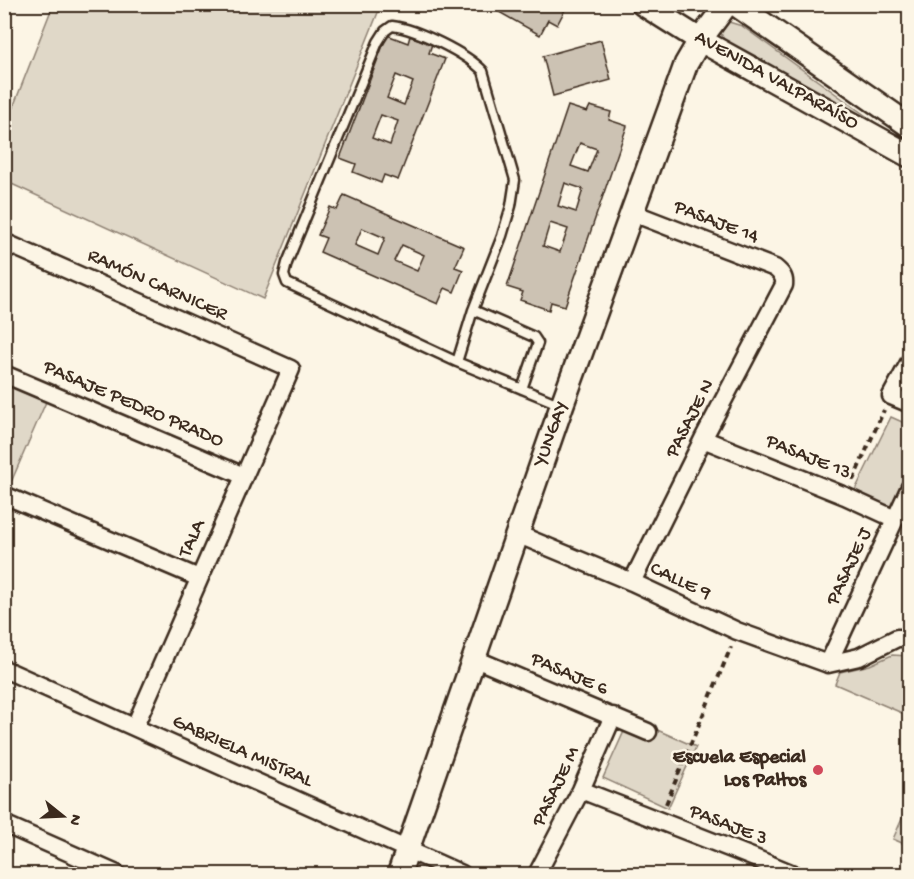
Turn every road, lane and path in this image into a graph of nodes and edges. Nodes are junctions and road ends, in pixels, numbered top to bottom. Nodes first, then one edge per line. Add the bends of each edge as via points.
1 (643, 4) edge
2 (728, 4) edge
3 (735, 4) edge
4 (700, 40) junction
5 (909, 126) edge
6 (909, 156) edge
7 (633, 213) junction
8 (4, 242) edge
9 (782, 275) joint
10 (473, 310) junction
11 (909, 361) edge
12 (457, 362) junction
13 (291, 369) joint
14 (4, 374) edge
15 (522, 389) junction
16 (891, 396) junction
17 (909, 404) edge
18 (562, 405) junction
19 (703, 439) junction
20 (244, 476) junction
21 (909, 487) edge
22 (4, 495) edge
23 (845, 496) junction
24 (895, 519) junction
25 (517, 534) junction
26 (199, 579) junction
27 (632, 582) junction
28 (737, 631) junction
29 (909, 639) edge
30 (473, 658) junction
31 (828, 664) junction
32 (4, 669) edge
33 (613, 716) junction
34 (135, 726) junction
35 (648, 732) dead end
36 (581, 790) junction
37 (659, 822) junction
38 (6, 830) edge
39 (406, 850) junction
40 (111, 873) edge
41 (399, 874) edge
42 (462, 874) edge
43 (537, 874) edge
44 (792, 874) edge

1 - 4 street, AVENIDA VALPARAÍSO
2 - 4 street, YUNGAY
3 - 5 street, AVENIDA VALPARAÍSO
4 - 6 street, AVENIDA VALPARAÍSO
4 - 7 street, YUNGAY via 686,64
7 - 9 street, PASAJE 14 via 775,268
7 - 18 street, YUNGAY
8 - 13 street, RAMÓN CARNICER
9 - 19 street, PASAJE N via 784,285
10 - 12 lane
10 - 12 lane via 502,236 515,180 483,71 473,61 417,32 393,26 378,42 284,275 297,290
10 - 15 lane via 534,336 538,343
11 - 16 street
12 - 15 lane
13 - 20 street, TALA
14 - 20 street, PASAJE PEDRO PRADO
15 - 18 lane
16 - 17 street
16 - 23 path
18 - 25 street, YUNGAY
19 - 23 street, PASAJE 13
19 - 27 street, PASAJE N
20 - 26 street, TALA
21 - 24 street, PASAJE J
22 - 26 street
23 - 24 street, PASAJE 13
24 - 31 street, PASAJE J
25 - 27 street, CALLE 9
25 - 30 street, YUNGAY
26 - 34 street, TALA
27 - 28 street, CALLE 9
28 - 31 street, CALLE 9
28 - 37 path
29 - 31 street via 897,638 859,657
30 - 33 street, PASAJE 6
30 - 39 street, YUNGAY
32 - 34 street, GABRIELA MISTRAL
33 - 35 street, PASAJE 6
33 - 36 street, PASAJE M
34 - 39 street, GABRIELA MISTRAL
36 - 37 street, PASAJE 3
36 - 43 street, PASAJE M
37 - 44 street, PASAJE 3
38 - 40 street
39 - 41 street, YUNGAY
39 - 42 street, GABRIELA MISTRAL

